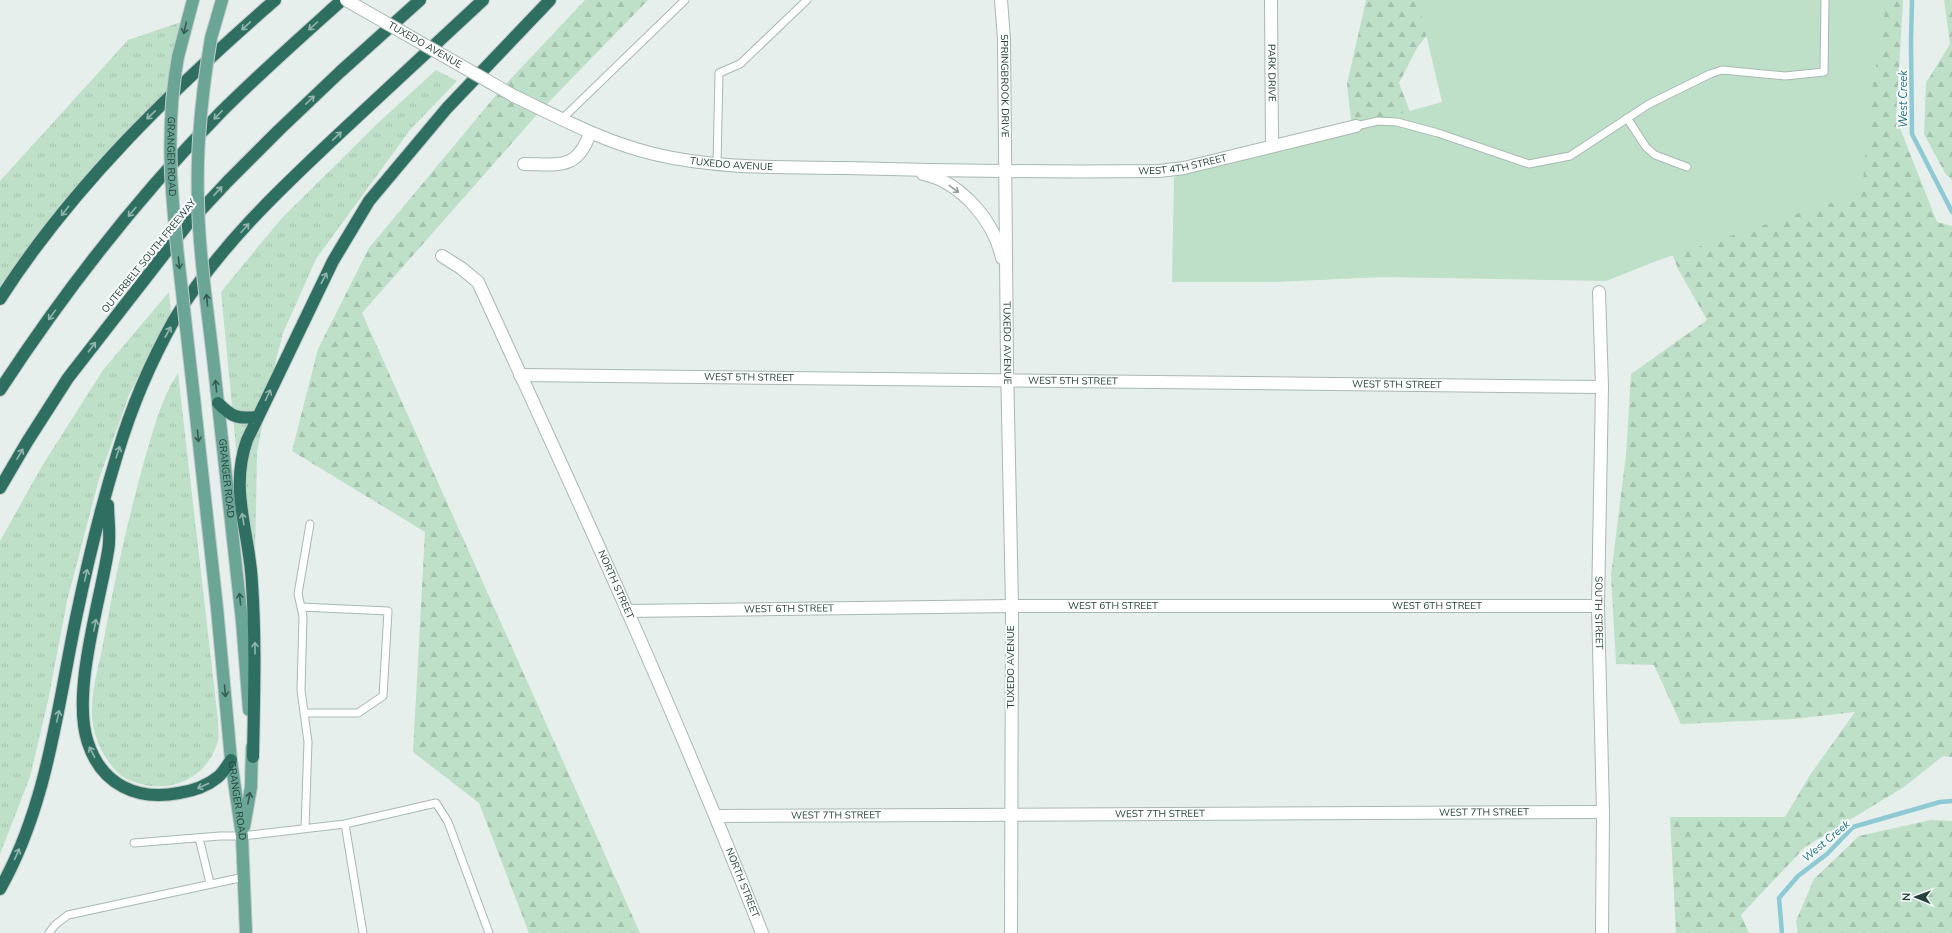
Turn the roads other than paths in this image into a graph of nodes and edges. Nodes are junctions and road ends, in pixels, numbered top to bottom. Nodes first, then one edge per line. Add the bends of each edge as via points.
1 (193, 0) edge
2 (222, 0) edge
3 (275, 0) edge
4 (342, 0) edge
5 (346, 0) edge
6 (420, 0) edge
7 (483, 0) edge
8 (550, 0) edge
9 (685, 0) edge
10 (807, 0) edge
11 (1001, 0) edge
12 (1271, 0) edge
13 (1825, 0) edge
14 (1627, 118) junction
15 (562, 119) junction
16 (1356, 126) joint
17 (590, 133) junction
18 (1272, 146) junction
19 (524, 164) dead end
20 (717, 164) junction
21 (1688, 167) dead end
22 (906, 170) junction
23 (1004, 172) junction
24 (442, 256) dead end
25 (1006, 274) junction
26 (1599, 292) dead end
27 (0, 299) edge
28 (520, 374) junction
29 (1007, 380) junction
30 (1602, 387) junction
31 (0, 390) edge
32 (218, 403) junction
33 (257, 417) junction
34 (0, 488) edge
35 (108, 490) junction
36 (310, 524) dead end
37 (1012, 606) junction
38 (1598, 606) junction
39 (301, 607) junction
40 (628, 611) junction
41 (304, 713) junction
42 (253, 757) junction
43 (231, 760) junction
44 (1603, 812) junction
45 (1010, 814) junction
46 (716, 816) junction
47 (345, 824) junction
48 (305, 828) junction
49 (242, 836) junction
50 (200, 838) junction
51 (134, 843) dead end
52 (244, 877) junction
53 (210, 883) junction
54 (0, 889) edge
55 (49, 933) edge
56 (246, 933) edge
57 (363, 933) edge
58 (489, 933) edge
59 (762, 933) edge
60 (1010, 933) edge
61 (1602, 933) edge

1 -> 43 main road, GRANGER ROAD, bridge via 178,57 171,105 170,166
32 -> 2 main road, GRANGER ROAD, bridge via 198,201 204,78 211,38
3 -> 27 highway via 127,138 51,228
4 -> 31 highway via 221,113 182,154 94,259 24,352
5 - 15 street, TUXEDO AVENUE, bridge via 514,96
34 -> 6 highway, OUTERBELT SOUTH FREEWAY via 68,378 187,224 279,130
35 -> 7 highway via 119,448 147,373 175,319 214,265 277,194
33 -> 8 highway via 333,261 369,201 447,108
9 - 15 lane
10 - 20 lane via 740,64 719,73
11 - 23 street, SPRINGBROOK DRIVE via 1004,39
12 - 18 street, PARK DRIVE
13 - 14 lane via 1824,72 1785,76 1722,70 1649,104
14 - 16 lane via 1570,156 1529,164 1397,122 1378,121
14 - 21 lane via 1646,147 1655,155
15 - 17 street, TUXEDO AVENUE
16 - 18 street, WEST 4TH STREET
17 - 19 street via 579,155 568,163
17 - 20 street, TUXEDO AVENUE via 654,154
18 - 23 street, WEST 4TH STREET via 1184,168 1160,171
20 - 22 street, TUXEDO AVENUE
22 - 23 street, TUXEDO AVENUE
22 -> 25 street via 932,176 953,188 975,207 991,226
23 - 25 street, TUXEDO AVENUE
24 - 28 street, NORTH STREET via 478,282
25 - 29 street, TUXEDO AVENUE
26 - 30 street, SOUTH STREET
28 - 29 street, WEST 5TH STREET
28 - 40 street, NORTH STREET
29 - 30 street, WEST 5TH STREET
29 - 37 street, TUXEDO AVENUE
30 - 38 street, SOUTH STREET
32 - 33 highway via 233,416
42 -> 32 main road, GRANGER ROAD via 242,621
42 -> 33 highway via 255,625 239,477 242,455
43 -> 35 highway via 218,777 206,785 189,791 151,796 132,792 118,784 95,758 88,743 84,726 84,686 109,549
54 -> 35 highway via 34,811 46,769 76,618
36 - 39 lane via 298,594
37 - 38 street, WEST 6TH STREET
37 - 40 street, WEST 6TH STREET
37 - 45 street, TUXEDO AVENUE
38 - 44 street, SOUTH STREET
39 - 41 lane via 301,690
39 - 41 lane via 388,611 383,696 358,713
40 - 46 street, NORTH STREET
41 - 48 lane via 308,742
49 -> 42 main road, GRANGER ROAD via 251,787
43 - 49 main road, GRANGER ROAD
44 - 45 street, WEST 7TH STREET
44 - 61 street, SOUTH STREET
45 - 46 street, WEST 7TH STREET
45 - 60 street, TUXEDO AVENUE
46 - 59 street, NORTH STREET
47 - 48 lane
47 - 57 lane
47 - 58 lane via 436,803 448,822
48 - 49 lane
49 - 50 lane
49 - 52 main road
50 - 51 lane
50 - 53 lane
52 - 53 lane
52 - 56 main road
53 - 55 lane via 68,915

